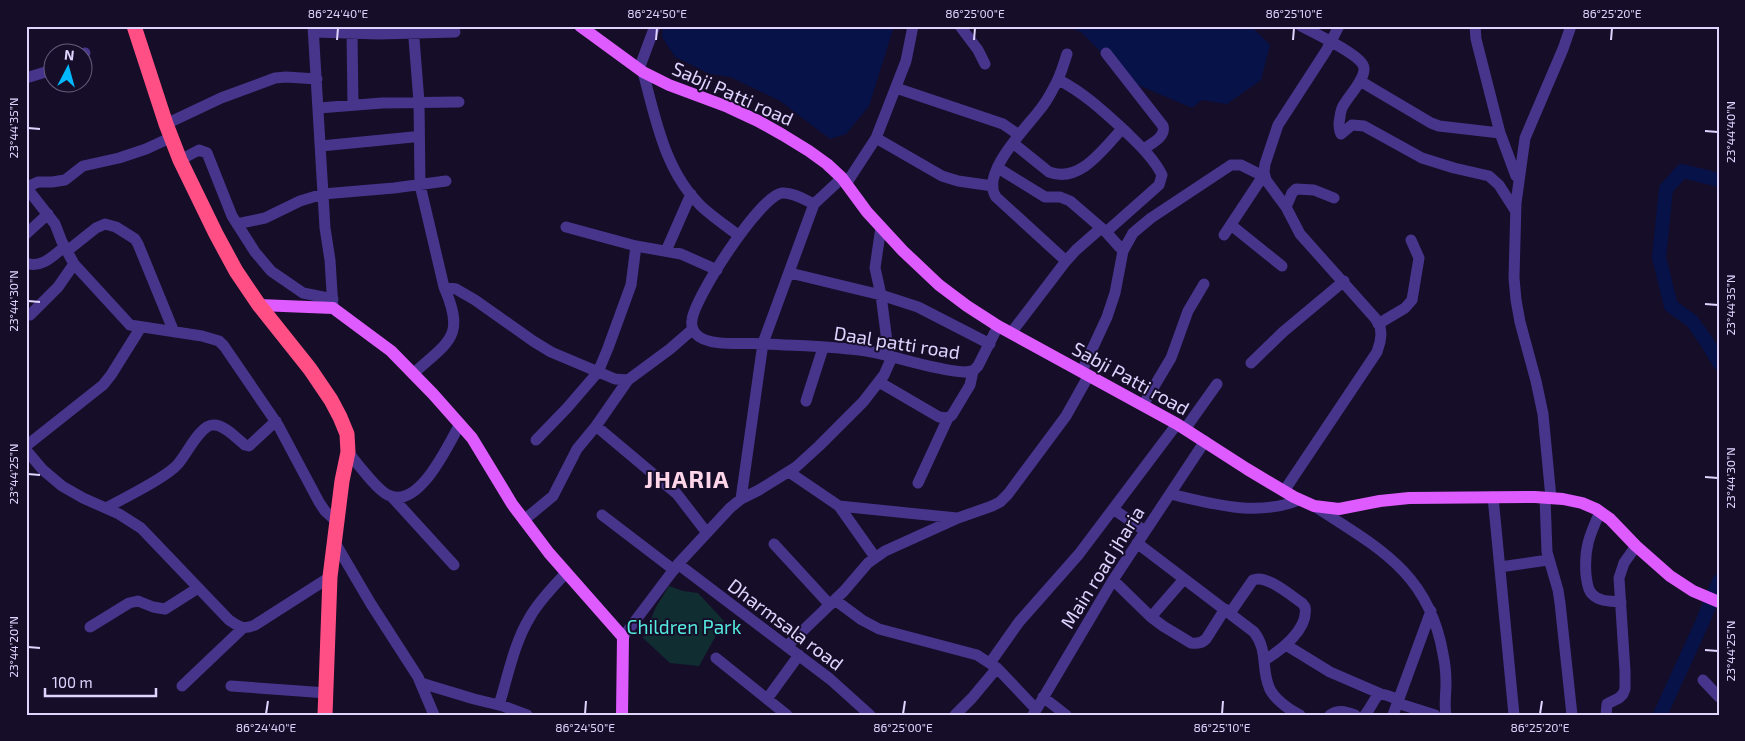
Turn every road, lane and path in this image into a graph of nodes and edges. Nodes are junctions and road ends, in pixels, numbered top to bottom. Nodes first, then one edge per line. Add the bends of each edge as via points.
1 (134, 26) edge
2 (580, 26) edge
3 (655, 26) edge
4 (913, 26) edge
5 (960, 26) edge
6 (1301, 26) edge
7 (1339, 26) edge
8 (1475, 26) edge
9 (1571, 26) edge
10 (313, 29) edge
11 (413, 30) edge
12 (455, 32) dead end
13 (352, 33) junction
14 (1331, 42) junction
15 (1106, 53) dead end
16 (1068, 54) dead end
17 (985, 64) dead end
18 (641, 71) junction
19 (42, 73) edge
20 (26, 78) edge
21 (316, 79) junction
22 (1059, 80) junction
23 (1360, 81) junction
24 (896, 88) junction
25 (418, 102) junction
26 (460, 102) dead end
27 (354, 105) junction
28 (319, 108) junction
29 (1122, 129) junction
30 (169, 130) junction
31 (1500, 133) junction
32 (414, 137) dead end
33 (876, 138) junction
34 (1016, 139) junction
35 (321, 146) junction
36 (1144, 149) junction
37 (180, 160) junction
38 (998, 168) junction
39 (1518, 175) junction
40 (1264, 176) junction
41 (446, 181) dead end
42 (844, 181) junction
43 (1499, 184) junction
44 (420, 185) junction
45 (993, 186) junction
46 (27, 190) edge
47 (324, 194) junction
48 (691, 194) junction
49 (1334, 198) dead end
50 (814, 204) junction
51 (1286, 207) junction
52 (1515, 210) junction
53 (48, 214) junction
54 (237, 224) junction
55 (1231, 225) junction
56 (566, 226) dead end
57 (880, 227) junction
58 (1104, 230) junction
59 (26, 234) edge
60 (738, 235) junction
61 (1224, 235) dead end
62 (1411, 240) dead end
63 (636, 246) junction
64 (66, 249) junction
65 (666, 251) junction
66 (1123, 251) junction
67 (1066, 261) junction
68 (26, 263) edge
69 (74, 264) junction
70 (1282, 266) dead end
71 (717, 270) junction
72 (790, 273) junction
73 (1344, 281) junction
74 (1204, 284) dead end
75 (444, 287) junction
76 (881, 295) junction
77 (259, 304) junction
78 (333, 304) junction
79 (30, 315) dead end
80 (1378, 324) junction
81 (998, 326) junction
82 (140, 327) junction
83 (693, 329) junction
84 (174, 332) junction
85 (1011, 333) junction
86 (764, 343) junction
87 (990, 344) junction
88 (823, 348) junction
89 (890, 357) junction
90 (1251, 363) dead end
91 (973, 371) junction
92 (598, 372) junction
93 (414, 373) junction
94 (1085, 373) junction
95 (628, 380) junction
96 (879, 382) junction
97 (1217, 384) dead end
98 (806, 401) dead end
99 (1143, 405) junction
100 (948, 418) junction
101 (276, 421) junction
102 (460, 424) junction
103 (596, 426) junction
104 (1181, 426) junction
105 (536, 440) dead end
106 (1205, 441) junction
107 (26, 446) edge
108 (26, 450) edge
109 (348, 452) junction
110 (789, 472) junction
111 (918, 482) dead end
112 (1284, 491) junction
113 (1170, 494) junction
114 (392, 497) junction
115 (1493, 497) junction
116 (1548, 498) junction
117 (741, 500) junction
118 (1299, 500) junction
119 (839, 506) junction
120 (1314, 506) junction
121 (106, 508) junction
122 (1113, 509) junction
123 (1600, 512) junction
124 (602, 515) dead end
125 (958, 518) junction
126 (524, 520) junction
127 (337, 522) junction
128 (1145, 531) junction
129 (707, 533) junction
130 (334, 542) junction
131 (1137, 543) junction
132 (774, 544) dead end
133 (1636, 546) junction
134 (875, 557) junction
135 (1548, 560) junction
136 (454, 565) dead end
137 (676, 567) junction
138 (1500, 567) junction
139 (566, 573) junction
140 (330, 577) junction
141 (1184, 579) junction
142 (1113, 580) junction
143 (198, 588) junction
144 (832, 602) junction
145 (1621, 602) junction
146 (1719, 602) edge
147 (1227, 611) junction
148 (1431, 611) junction
149 (1151, 617) junction
150 (90, 627) dead end
151 (243, 628) junction
152 (623, 638) junction
153 (1286, 645) junction
154 (787, 646) junction
155 (799, 655) junction
156 (716, 658) dead end
157 (1265, 660) junction
158 (993, 666) junction
159 (1703, 680) dead end
160 (421, 683) junction
161 (182, 686) dead end
162 (231, 686) dead end
163 (326, 694) junction
164 (1381, 694) junction
165 (1042, 697) junction
166 (1719, 697) edge
167 (767, 699) junction
168 (1398, 701) junction
169 (499, 705) junction
170 (1034, 711) edge
171 (325, 715) edge
172 (434, 715) edge
173 (527, 715) edge
174 (622, 715) edge
175 (787, 715) edge
176 (870, 715) edge
177 (955, 715) edge
178 (1066, 715) edge
179 (1300, 715) edge
180 (1330, 715) edge
181 (1355, 715) edge
182 (1365, 715) edge
183 (1393, 715) edge
184 (1434, 715) edge
185 (1446, 715) edge
186 (1514, 715) edge
187 (1572, 715) edge
188 (1606, 715) edge

1 - 30 highway
2 - 18 main road, Sabji Patti road
3 - 18 street
4 - 24 street
5 - 17 street
6 - 14 street
7 - 14 street
8 - 31 street
9 - 39 street via 1525,138
10 - 13 street
10 - 21 street
11 - 12 street
11 - 13 street
11 - 25 street
13 - 27 street
14 - 23 street via 1363,64 1364,73
14 - 40 street via 1278,124
15 - 36 street via 1163,126 1162,136
16 - 22 street
18 - 42 main road, Sabji Patti road via 728,107 784,135 827,164
18 - 48 street via 669,161
19 - 20 street
21 - 28 street
21 - 30 street via 275,78 220,98
22 - 29 street via 1092,101
22 - 34 street via 1041,109
23 - 31 street via 1439,126
23 - 43 street via 1341,110 1341,134 1352,125 1364,126 1422,158 1489,176
24 - 33 street
24 - 34 street via 1004,124
25 - 26 street
25 - 27 street
25 - 44 street
27 - 28 street
28 - 35 street
29 - 34 street via 1088,164 1070,174 1049,172
29 - 36 street
30 - 37 highway
30 - 46 street via 119,158 84,166 65,180 38,182
31 - 39 street
32 - 35 street
33 - 42 street
33 - 45 street via 942,176
34 - 38 street
35 - 47 street
36 - 58 street via 1162,175 1162,180
37 - 54 street via 199,150 207,153
37 - 77 highway via 236,271
38 - 45 street
38 - 58 street via 1045,197 1065,198
39 - 43 street
39 - 52 street
40 - 51 street
40 - 55 street
40 - 66 street via 1241,165 1230,165 1151,218 1133,233
41 - 44 street
42 - 50 street
42 - 57 main road, Sabji Patti road
43 - 52 street
44 - 47 street
44 - 75 street
45 - 67 street via 996,197
46 - 53 street
47 - 54 street via 300,201 265,218
47 - 78 street
48 - 60 street via 702,207
48 - 65 street
49 - 51 street via 1300,188 1293,190
50 - 60 street via 790,193 781,193
50 - 72 street
51 - 73 street via 1300,234
52 - 116 street via 1516,300 1543,414
53 - 59 street
53 - 64 street
54 - 78 street via 262,261 280,279 303,293
55 - 61 street
55 - 70 street
56 - 63 street
57 - 76 street via 876,268
57 - 81 main road, Sabji Patti road via 939,285
58 - 66 street
58 - 67 street
60 - 71 street
62 - 80 street via 1419,258 1412,300
63 - 65 street
63 - 92 street via 631,285
64 - 68 street via 42,263
64 - 69 street
64 - 84 street via 105,224 134,239
65 - 71 street
66 - 94 street via 1108,317
67 - 85 street
69 - 79 street via 58,287
69 - 82 street via 130,325
71 - 83 street via 696,306 691,322
72 - 76 street
72 - 86 street
73 - 80 street
73 - 90 street
74 - 99 street via 1188,311 1171,358
75 - 92 street via 456,289 475,300 551,352
75 - 93 street via 452,306 454,325 449,342
76 - 87 street via 929,312
76 - 89 street
77 - 78 main road
77 - 109 highway via 331,400 347,434
78 - 93 main road
80 - 112 street via 1381,334 1377,352
81 - 85 main road, Sabji Patti road
81 - 87 street, Daal patti road
82 - 84 street
82 - 107 street via 103,385
83 - 86 street, Daal patti road via 697,336 707,341
83 - 95 street
84 - 101 street via 219,342
85 - 94 main road, Sabji Patti road
86 - 88 street, Daal patti road
86 - 117 street
87 - 91 street, Daal patti road
88 - 89 street, Daal patti road via 860,350
88 - 98 street
89 - 91 street, Daal patti road via 956,371
89 - 96 street
91 - 100 street via 970,385
92 - 95 street
92 - 105 street
93 - 102 main road
94 - 99 main road, Sabji Patti road
94 - 125 street via 1066,416 1008,494 992,506
95 - 103 street
96 - 100 street via 939,417
96 - 110 street via 847,419
97 - 104 street
99 - 104 main road, Sabji Patti road
100 - 111 street
101 - 121 street via 249,446 221,426 207,426 173,470
101 - 127 street via 319,502
102 - 114 street via 432,474 407,496
102 - 126 main road
103 - 126 street via 576,449 553,496
103 - 129 street via 677,494
104 - 106 main road, Sabji Patti road
104 - 122 street
106 - 112 main road, Sabji Patti road
106 - 113 street, Main road jharia
108 - 121 street via 62,486
109 - 114 street
109 - 127 highway
110 - 117 street
110 - 119 street
112 - 118 main road, Sabji Patti road
113 - 118 street via 1255,509
113 - 128 street, Main road jharia
114 - 136 street
115 - 116 main road, Sabji Patti road
115 - 120 main road, Sabji Patti road via 1408,498 1340,509
115 - 138 street
116 - 123 main road, Sabji Patti road via 1582,503
116 - 135 street
117 - 129 street
118 - 120 main road, Sabji Patti road
119 - 125 street
119 - 134 street
120 - 148 street via 1394,561 1411,579
121 - 143 street via 141,528
122 - 128 street
122 - 158 street via 1070,565 1019,622
123 - 133 main road, Sabji Patti road
123 - 145 street via 1586,545 1587,582 1592,595 1600,600
124 - 137 street, Dharmsala road
125 - 134 street
126 - 139 main road
127 - 130 highway
128 - 131 street, Main road jharia
129 - 137 street
130 - 140 highway
130 - 160 street
131 - 141 street
131 - 142 street, Main road jharia
132 - 144 street
133 - 145 street via 1621,570
133 - 146 main road, Sabji Patti road via 1670,576
134 - 144 street
135 - 138 street
135 - 187 street via 1558,590
137 - 152 street
137 - 154 street, Dharmsala road
138 - 186 street
139 - 152 main road
139 - 169 street via 528,620
140 - 151 street via 256,625
140 - 163 highway
141 - 147 street
141 - 149 street
142 - 149 street
142 - 165 street, Main road jharia
143 - 150 street via 165,609 138,601 128,603
143 - 151 street via 229,620
144 - 154 street
144 - 158 street via 879,629 960,650
145 - 188 street via 1625,689 1623,694 1607,704
147 - 149 street via 1206,639 1196,644
147 - 153 street via 1253,580 1266,580 1305,607 1303,622
147 - 157 street via 1260,639
148 - 168 street
148 - 185 street via 1443,653
151 - 161 street
152 - 174 main road
153 - 157 street
153 - 164 street via 1325,669
154 - 155 street, Dharmsala road
155 - 167 street
155 - 176 street, Dharmsala road
156 - 167 street
157 - 179 street via 1270,691
158 - 170 street
158 - 177 street via 972,698
159 - 166 street
160 - 169 street
160 - 172 street
162 - 163 street
163 - 171 highway
164 - 168 street
164 - 182 street
165 - 170 street, Main road jharia
165 - 178 street
167 - 175 street
168 - 183 street
168 - 184 street
169 - 173 street
180 - 181 street via 1341,711

